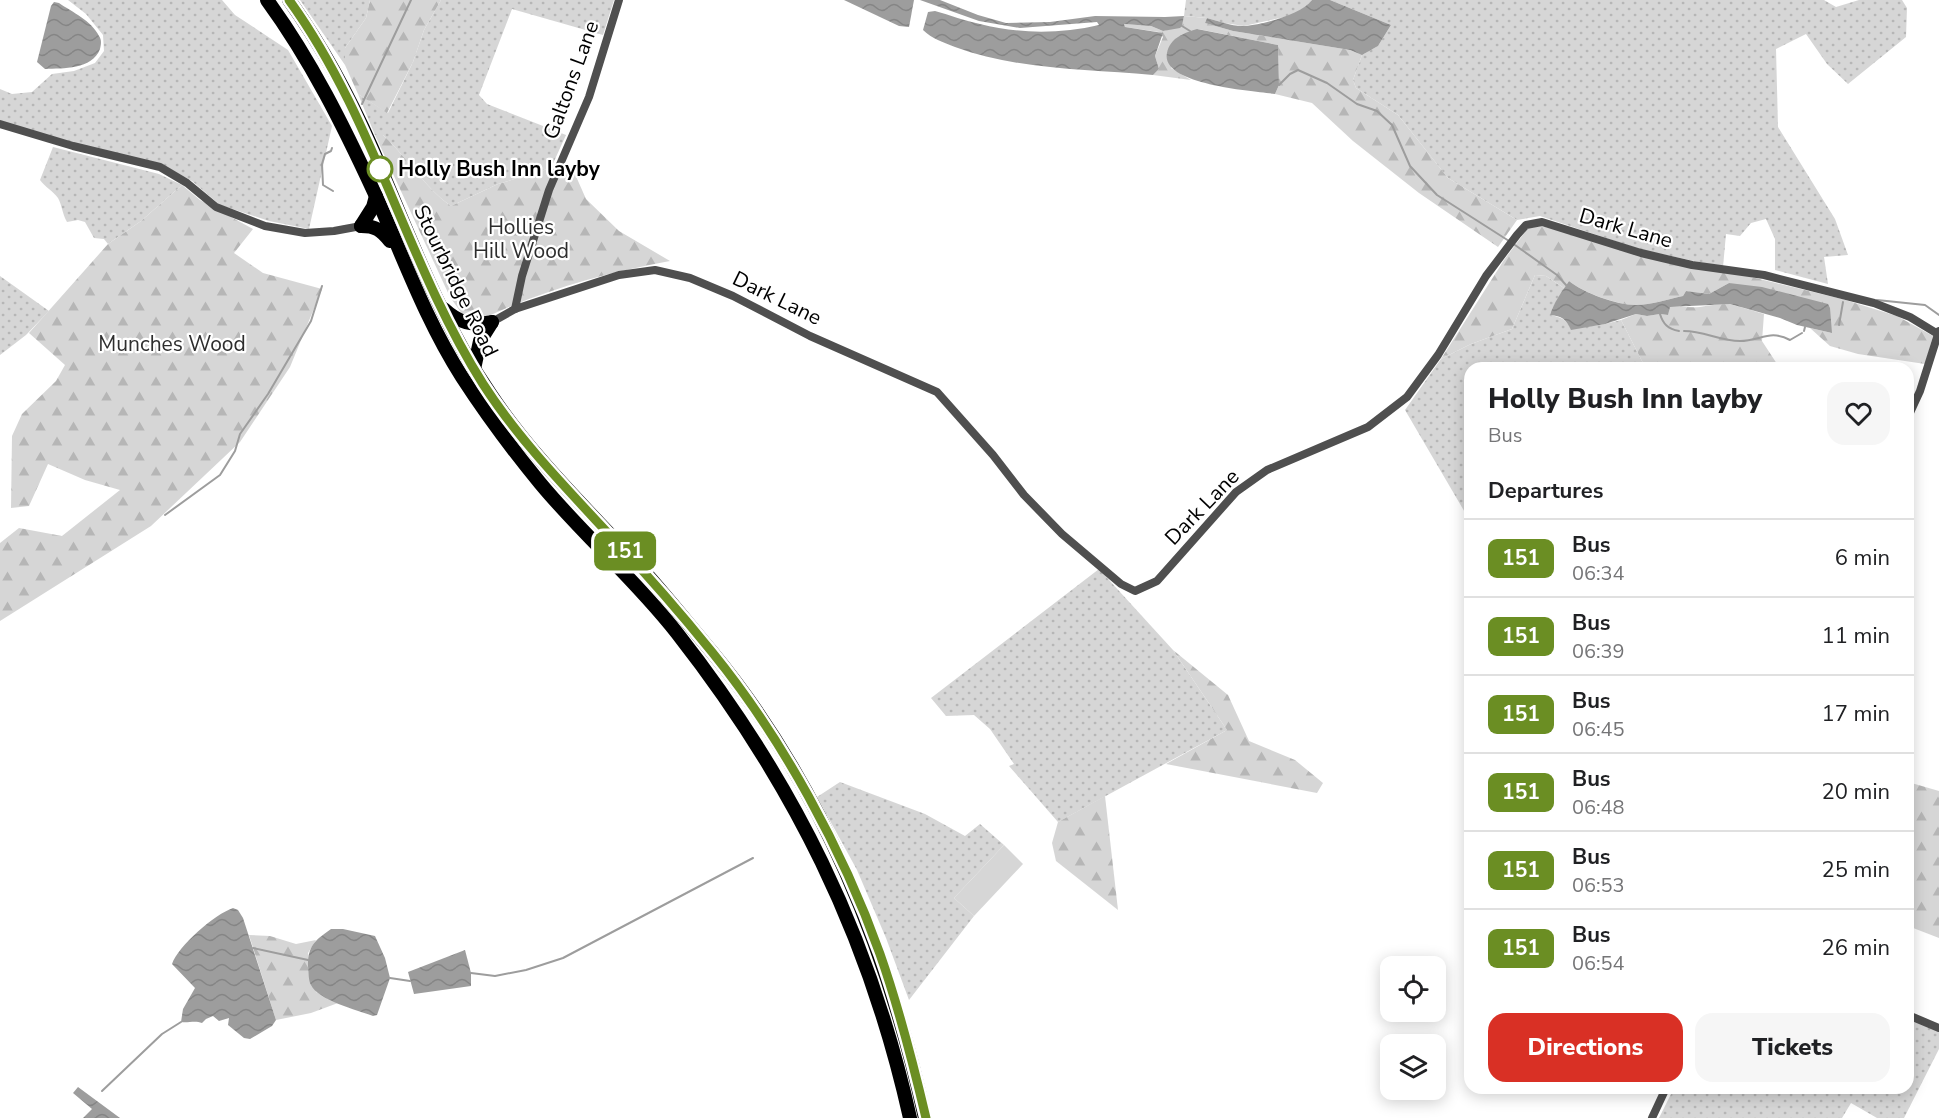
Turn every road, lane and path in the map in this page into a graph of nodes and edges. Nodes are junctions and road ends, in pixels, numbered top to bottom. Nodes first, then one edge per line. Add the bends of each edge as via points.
1 (267, 0) edge
2 (289, 0) edge
3 (619, 0) edge
4 (0, 124) edge
5 (376, 196) junction
6 (361, 226) junction
7 (399, 252) junction
8 (438, 303) junction
9 (515, 309) junction
10 (492, 322) junction
11 (1938, 332) edge
12 (474, 369) junction
13 (1914, 404) edge
14 (1914, 1018) edge
15 (1939, 1028) edge
16 (1663, 1094) edge
17 (910, 1118) edge
18 (926, 1118) edge
19 (1652, 1118) edge

1 - 5 highway, Stourbridge Road via 310,65
2 - 8 highway, Stourbridge Road via 329,61
3 - 9 street, Galtons Lane via 589,97 549,190
4 - 6 street via 160,168 188,183 216,207 265,226 305,233
5 - 6 highway
5 - 7 highway, Stourbridge Road
6 - 7 highway via 382,230
7 - 17 highway, Stourbridge Road via 437,336 497,429 541,484 676,632 756,743 796,809 826,869 870,976
8 - 10 highway via 464,323
8 - 12 highway, Stourbridge Road
9 - 10 street, Dark Lane
9 - 11 street, Dark Lane via 619,275 655,270 690,278 733,296 810,336 938,392 1062,534 1135,591 1156,581 1236,492 1266,470 1368,427 1407,397 1486,276 1526,225 1542,222 1641,253 1764,275 1874,303
10 - 12 highway via 480,341
11 - 13 street
12 - 18 highway, Stourbridge Road via 518,433 715,655 795,774 844,866 879,953
14 - 15 street
16 - 19 street

